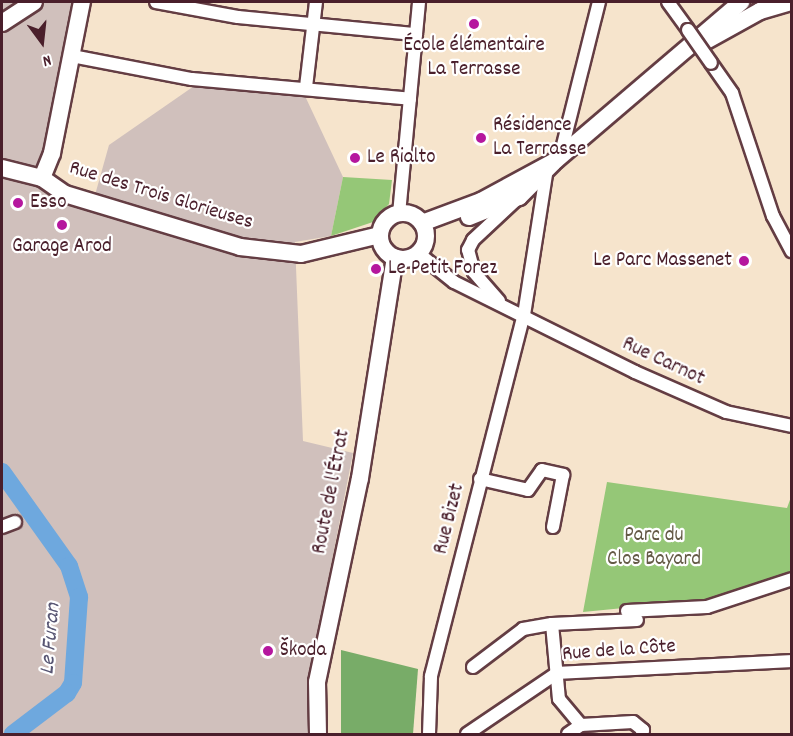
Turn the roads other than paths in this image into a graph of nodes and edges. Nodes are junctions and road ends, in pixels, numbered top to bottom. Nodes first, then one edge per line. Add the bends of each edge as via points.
1 (34, 2) edge
2 (156, 2) edge
3 (316, 2) edge
4 (419, 2) edge
5 (599, 2) edge
6 (668, 2) edge
7 (740, 2) edge
8 (757, 2) edge
9 (791, 2) edge
10 (81, 3) edge
11 (2, 23) edge
12 (313, 24) junction
13 (416, 34) junction
14 (72, 56) junction
15 (676, 58) junction
16 (306, 87) junction
17 (410, 99) junction
18 (553, 164) junction
19 (2, 168) edge
20 (42, 178) junction
21 (519, 197) junction
22 (399, 214) junction
23 (423, 228) junction
24 (380, 236) junction
25 (792, 251) edge
26 (418, 253) junction
27 (395, 258) junction
28 (504, 306) junction
29 (524, 315) junction
30 (792, 426) edge
31 (480, 479) junction
32 (15, 522) dead end
33 (2, 527) edge
34 (553, 527) dead end
35 (792, 579) edge
36 (627, 611) dead end
37 (637, 620) dead end
38 (552, 624) junction
39 (792, 661) edge
40 (473, 667) dead end
41 (557, 673) junction
42 (581, 725) junction
43 (318, 735) edge
44 (429, 735) edge
45 (467, 735) edge
46 (568, 735) edge
47 (642, 735) edge

1 - 11 main road
2 - 12 street
3 - 12 street
4 - 13 street
5 - 18 street, Rue Bizet
6 - 25 street, bridge via 732,93 773,216
7 - 15 main road
8 - 15 main road
9 - 15 main road via 760,11
10 - 14 main road
12 - 13 street
12 - 16 street
13 - 17 street
14 - 16 street via 192,79
14 - 20 main road via 52,153
15 - 18 main road
16 - 17 street
17 - 22 street
18 - 21 main road
18 - 23 main road
18 - 29 street, Rue Bizet
19 - 20 main road, Rue des Trois Glorieuses
20 - 24 main road, Rue des Trois Glorieuses via 64,194 240,247 301,254
21 - 23 main road
21 - 28 street via 473,240 468,250 474,272
22 - 23 main road via 413,216
22 - 24 main road via 387,220
23 - 26 main road via 425,243
24 - 27 main road via 385,250
26 - 27 main road via 407,259
26 - 28 street, Rue Carnot via 454,282
27 - 43 main road, Route de l'Étrat via 360,478 317,682
28 - 29 street, Rue Carnot
29 - 30 street, Rue Carnot via 635,372 726,412
29 - 31 street, Rue Bizet
31 - 34 street via 528,490 542,470 563,475
31 - 44 street, Rue Bizet via 431,676
32 - 33 street
35 - 36 street via 707,607
37 - 38 street
38 - 40 street via 523,629
38 - 41 street
39 - 41 street, Rue de la Côte
41 - 42 street via 559,699
41 - 45 street, Rue de la Côte
42 - 46 street
42 - 47 street via 633,722 643,730

